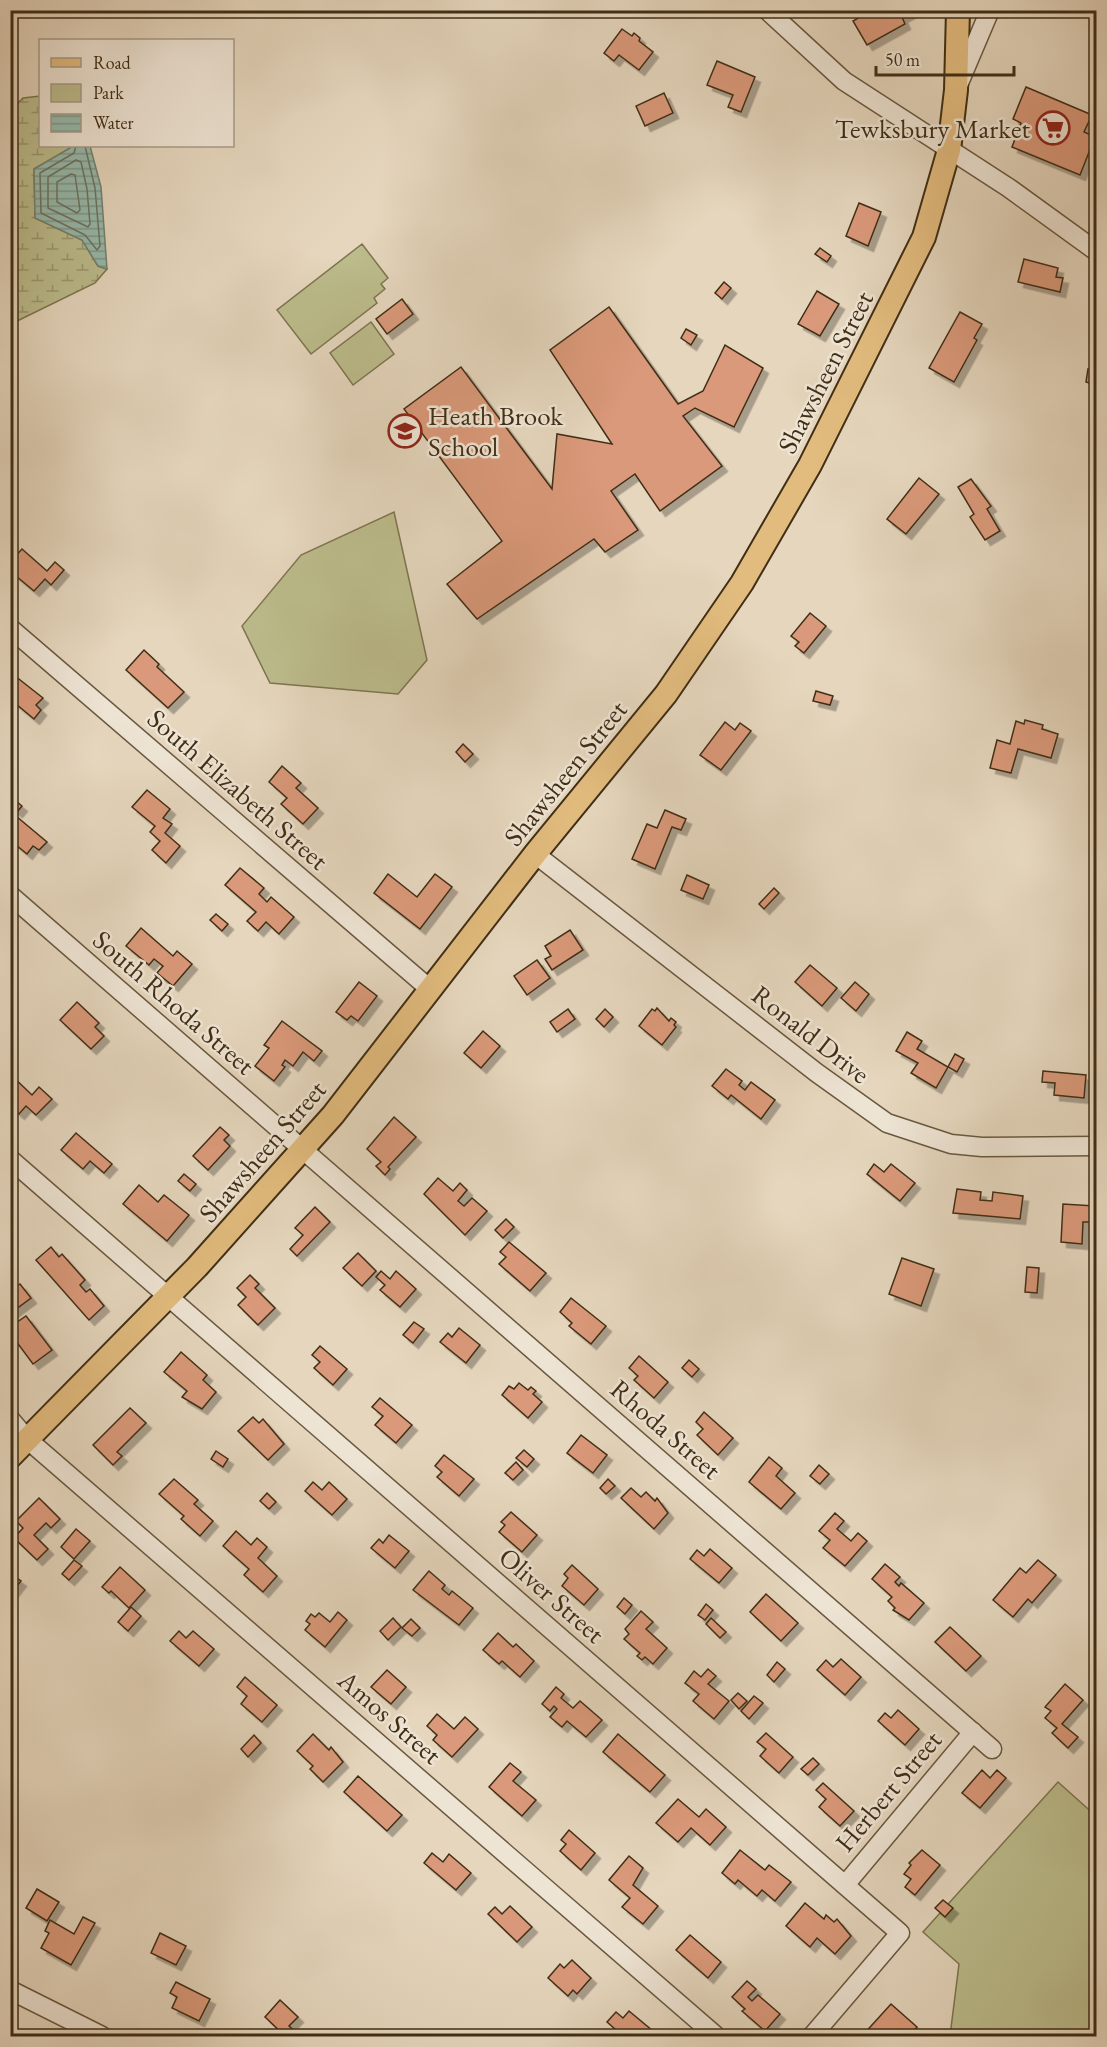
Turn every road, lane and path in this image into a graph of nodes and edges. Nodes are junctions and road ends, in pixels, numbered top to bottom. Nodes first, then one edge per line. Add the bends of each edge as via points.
1 (767, 10) edge
2 (958, 10) edge
3 (990, 10) edge
4 (956, 90) junction
5 (949, 150) junction
6 (1096, 251) edge
7 (10, 628) edge
8 (535, 854) junction
9 (10, 895) edge
10 (431, 990) junction
11 (1096, 1146) edge
12 (303, 1150) junction
13 (10, 1159) edge
14 (168, 1298) junction
15 (10, 1419) edge
16 (27, 1439) junction
17 (10, 1457) edge
18 (973, 1732) junction
19 (993, 1749) dead end
20 (845, 1885) junction
21 (10, 1990) edge
22 (102, 2037) edge
23 (716, 2037) edge
24 (812, 2037) edge

1 - 5 street via 844,81
2 - 4 main road, Shawsheen Street
3 - 4 street
4 - 5 main road, Shawsheen Street
5 - 6 street
5 - 8 main road, Shawsheen Street via 924,237 810,465 758,558 666,694
7 - 10 street, South Elizabeth Street
8 - 10 main road, Shawsheen Street
8 - 11 street, Ronald Drive via 887,1123 962,1145
9 - 12 street, South Rhoda Street
10 - 12 main road, Shawsheen Street
12 - 14 main road, Shawsheen Street
12 - 18 street, Rhoda Street
13 - 14 street, Oliver Street
14 - 16 main road, Shawsheen Street
14 - 20 street, Oliver Street
15 - 16 street, Amos Street
16 - 17 main road, Shawsheen Street
16 - 23 street, Amos Street
18 - 19 street, Rhoda Street
18 - 20 street, Herbert Street
20 - 24 street, Oliver Street via 900,1933
21 - 22 street

